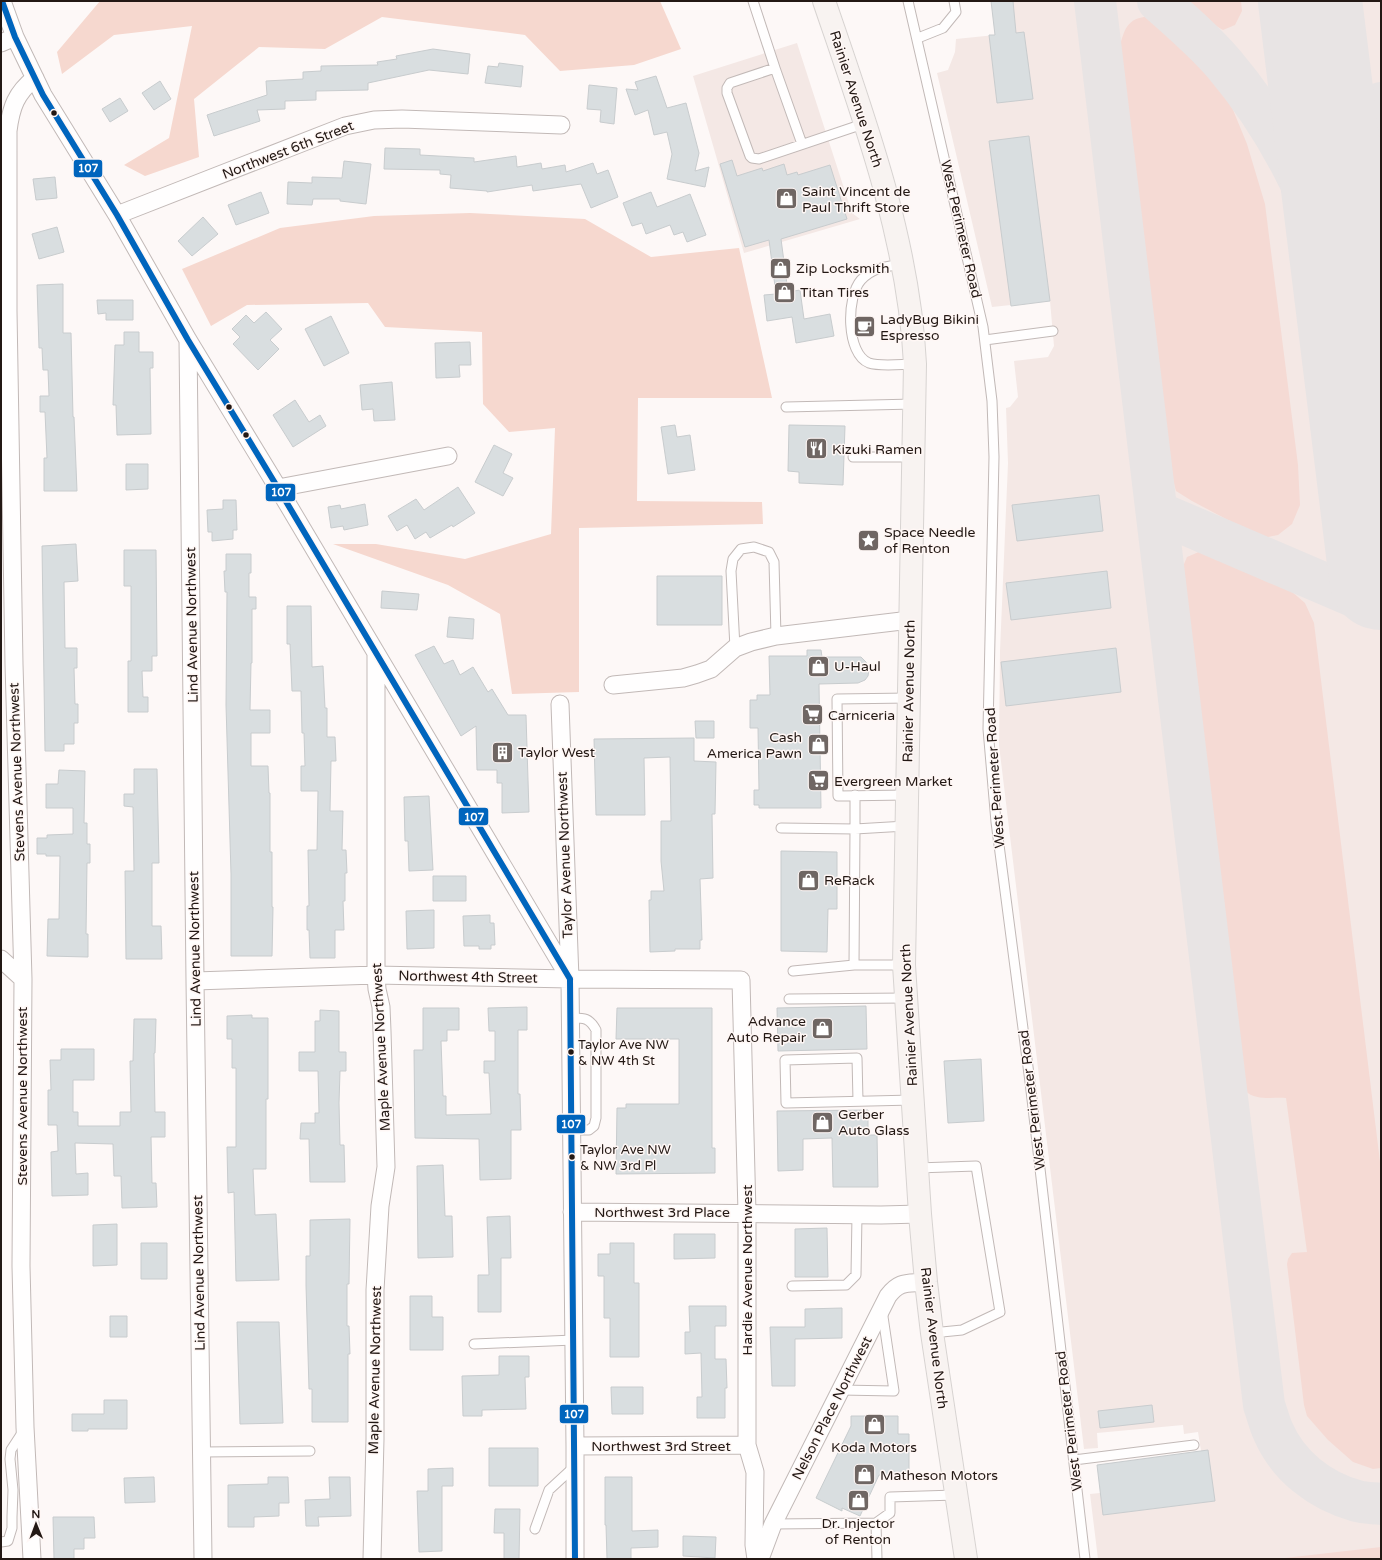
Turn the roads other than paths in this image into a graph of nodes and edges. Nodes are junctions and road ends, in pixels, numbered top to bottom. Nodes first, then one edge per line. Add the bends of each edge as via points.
1 (2, 1) edge
2 (753, 1) edge
3 (824, 1) edge
4 (908, 1) edge
5 (954, 1) edge
6 (918, 38) junction
7 (8, 40) edge
8 (775, 68) junction
9 (35, 78) junction
10 (866, 123) junction
11 (561, 125) dead end
12 (802, 144) junction
13 (117, 216) junction
14 (902, 264) junction
15 (5, 277) edge
16 (1053, 331) dead end
17 (188, 340) junction
18 (985, 340) junction
19 (915, 364) junction
20 (914, 404) junction
21 (786, 407) dead end
22 (448, 456) dead end
23 (853, 457) dead end
24 (913, 457) junction
25 (278, 488) junction
26 (910, 620) junction
27 (776, 636) junction
28 (734, 648) junction
29 (376, 654) junction
30 (8, 664) edge
31 (613, 685) dead end
32 (909, 698) junction
33 (560, 704) dead end
34 (855, 795) junction
35 (907, 795) junction
36 (907, 826) junction
37 (781, 828) dead end
38 (855, 828) junction
39 (1, 959) edge
40 (854, 965) junction
41 (904, 965) junction
42 (793, 971) dead end
43 (376, 975) junction
44 (570, 979) junction
45 (23, 980) junction
46 (740, 980) joint
47 (195, 981) junction
48 (906, 998) junction
49 (789, 999) dead end
50 (570, 1018) junction
51 (913, 1100) junction
52 (858, 1101) junction
53 (571, 1130) junction
54 (917, 1168) junction
55 (572, 1212) junction
56 (747, 1213) junction
57 (920, 1214) junction
58 (857, 1215) junction
59 (926, 1282) junction
60 (792, 1286) dead end
61 (882, 1309) junction
62 (932, 1333) junction
63 (574, 1340) junction
64 (474, 1344) dead end
65 (841, 1390) junction
66 (26, 1427) junction
67 (747, 1445) junction
68 (1194, 1445) dead end
69 (575, 1446) junction
70 (310, 1451) dead end
71 (202, 1452) junction
72 (1074, 1460) junction
73 (575, 1466) junction
74 (956, 1495) junction
75 (876, 1523) junction
76 (773, 1524) junction
77 (534, 1529) dead end
78 (1, 1542) edge
79 (32, 1559) edge
80 (203, 1559) edge
81 (372, 1559) edge
82 (575, 1559) edge
83 (756, 1559) edge
84 (760, 1559) edge
85 (877, 1559) edge
86 (966, 1559) edge
87 (1085, 1559) edge

1 - 7 street
2 - 8 lane
3 - 10 main road, Rainier Avenue North
4 - 6 lane, West Perimeter Road
5 - 6 lane via 956,12 943,28
6 - 18 lane, West Perimeter Road
7 - 9 street
8 - 12 lane
8 - 12 lane via 730,83 727,93 752,158 759,159
9 - 13 street
9 - 15 street, Stevens Avenue Northwest via 21,90 10,113
10 - 12 lane
10 - 14 main road, Rainier Avenue North
11 - 13 street, Northwest 6th Street via 374,120 345,126
13 - 17 street
14 - 19 main road, Rainier Avenue North via 913,330
14 - 19 lane via 873,270 860,281 853,296 850,314 858,355 869,363
15 - 30 street, Stevens Avenue Northwest via 8,327
16 - 18 lane
17 - 25 street
17 - 47 street, Lind Avenue Northwest
18 - 72 lane, West Perimeter Road via 992,401 994,457 988,729 996,822 1031,1089
19 - 20 main road, Rainier Avenue North
20 - 21 lane
20 - 24 main road, Rainier Avenue North
22 - 25 street
23 - 24 lane
24 - 26 main road, Rainier Avenue North
25 - 29 street
26 - 27 street
26 - 32 main road, Rainier Avenue North
27 - 28 street
27 - 28 lane via 774,562 769,552 754,547 740,549 733,559 731,571
28 - 31 street via 712,669 697,674 683,678
29 - 43 street, Maple Avenue Northwest
29 - 44 street
30 - 45 street, Stevens Avenue Northwest
32 - 34 lane via 837,699 838,796
32 - 35 main road, Rainier Avenue North
33 - 44 street, Taylor Avenue Northwest
34 - 35 lane
34 - 38 lane
35 - 36 main road, Rainier Avenue North
36 - 38 lane
36 - 41 main road, Rainier Avenue North
37 - 38 lane
38 - 40 lane
39 - 45 street
40 - 41 lane
40 - 42 lane
41 - 48 main road, Rainier Avenue North
43 - 44 street, Northwest 4th Street
43 - 47 street, Northwest 4th Street
43 - 81 street, Maple Avenue Northwest via 382,1025 386,1167 380,1206 375,1290
44 - 46 street, Northwest 4th Street
44 - 50 street, Taylor Avenue Northwest
45 - 66 street, Stevens Avenue Northwest via 21,1266
46 - 56 street, Hardie Avenue Northwest
47 - 71 street, Lind Avenue Northwest
48 - 49 lane
48 - 51 main road, Rainier Avenue North
50 - 53 street, Taylor Avenue Northwest
50 - 53 lane via 584,1018 592,1022 596,1030 594,1126 589,1130
51 - 52 lane
51 - 54 main road, Rainier Avenue North
52 - 52 lane via 786,1103 785,1060 857,1058
53 - 55 street, Taylor Avenue Northwest
54 - 57 main road, Rainier Avenue North
54 - 62 lane via 976,1166 1000,1312 962,1330
55 - 56 street, Northwest 3rd Place
55 - 63 street, Taylor Avenue Northwest
56 - 58 street, Northwest 3rd Place
56 - 67 street, Hardie Avenue Northwest
57 - 58 street, Northwest 3rd Place
57 - 59 main road, Rainier Avenue North
58 - 60 lane via 856,1275 846,1285
59 - 61 street, Nelson Place Northwest via 896,1286
59 - 62 main road, Rainier Avenue North
61 - 65 street, Nelson Place Northwest
61 - 65 lane via 894,1391
62 - 74 main road, Rainier Avenue North
63 - 64 lane
63 - 69 street, Taylor Avenue Northwest
65 - 76 street, Nelson Place Northwest
66 - 78 lane via 11,1450 12,1528 8,1541
66 - 79 street, Stevens Avenue Northwest
67 - 69 street, Northwest 3rd Street
67 - 83 street, Hardie Avenue Northwest via 755,1472
68 - 72 lane
69 - 73 street, Taylor Avenue Northwest
70 - 71 lane
71 - 80 street, Lind Avenue Northwest
72 - 87 lane, West Perimeter Road
73 - 77 lane via 549,1490
73 - 82 street, Taylor Avenue Northwest
74 - 75 lane via 890,1497 890,1513
74 - 86 main road, Rainier Avenue North
75 - 76 lane
75 - 85 lane
76 - 84 street, Nelson Place Northwest

